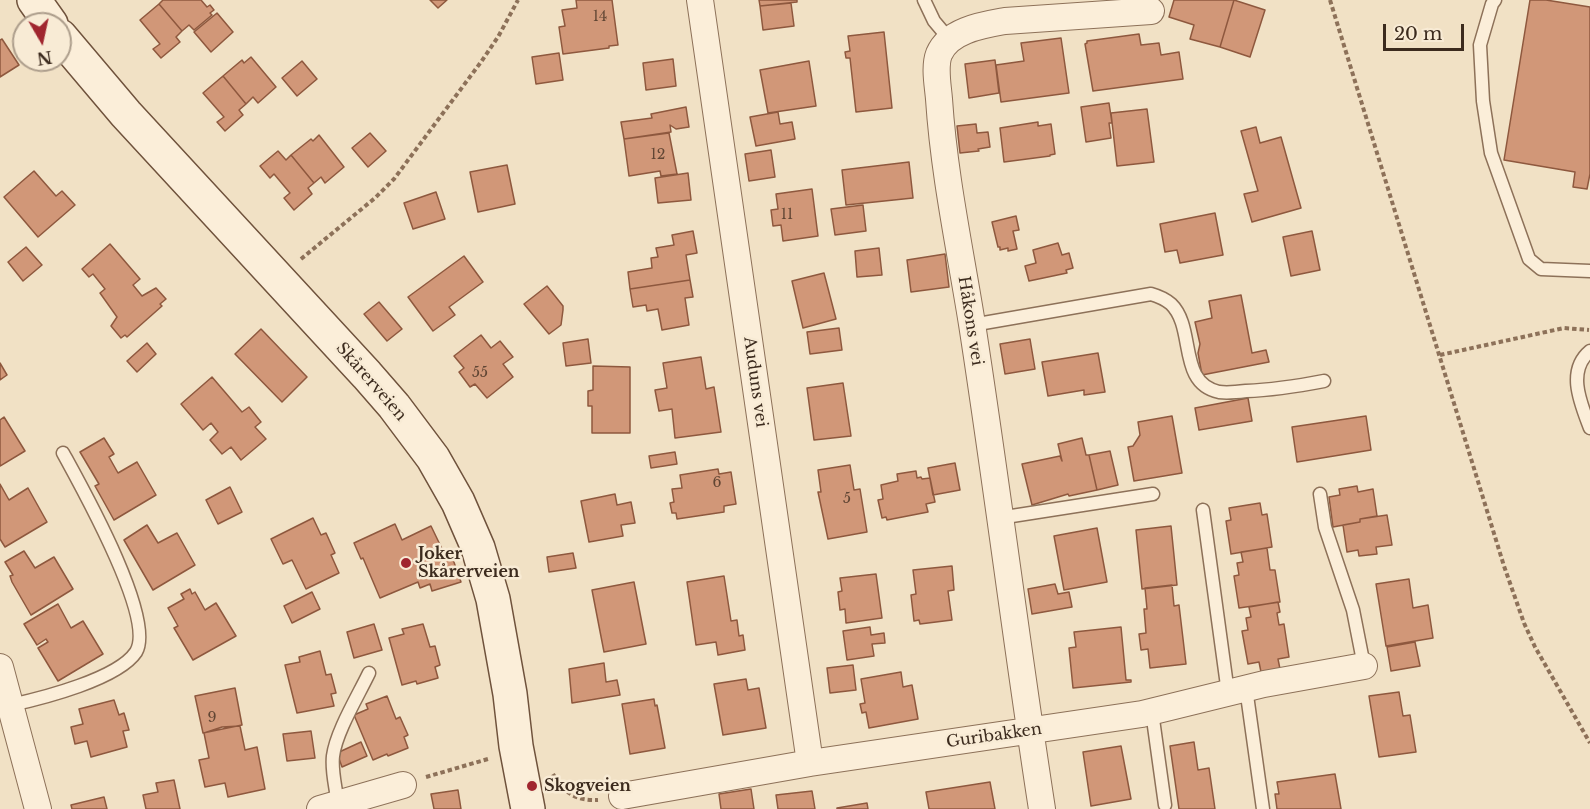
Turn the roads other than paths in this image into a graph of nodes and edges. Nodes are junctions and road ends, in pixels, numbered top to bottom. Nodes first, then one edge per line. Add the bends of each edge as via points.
1 (700, 0) edge
2 (924, 0) edge
3 (1495, 0) edge
4 (1151, 11) dead end
5 (950, 40) junction
6 (72, 50) edge
7 (1590, 272) edge
8 (972, 325) junction
9 (1590, 351) edge
10 (1324, 381) dead end
11 (1590, 428) edge
12 (63, 453) dead end
13 (1320, 494) dead end
14 (1153, 495) dead end
15 (1203, 510) dead end
16 (999, 518) junction
17 (1364, 666) joint
18 (0, 667) edge
19 (369, 673) dead end
20 (1237, 690) junction
21 (11, 705) junction
22 (1152, 712) junction
23 (1030, 731) junction
24 (810, 763) junction
25 (403, 785) road end
26 (622, 796) road end
27 (1165, 805) dead end
28 (332, 807) edge
29 (38, 809) edge
30 (528, 809) edge
31 (1042, 809) edge
32 (1263, 809) edge

1 - 24 street, Auduns vei
2 - 5 lane via 934,21
3 - 7 lane via 1480,45 1483,101 1491,153 1528,259 1541,269
4 - 5 street via 1005,21 975,28
5 - 8 street, Håkons vei via 938,56 940,121
6 - 30 street, Skårerveien via 394,406 433,458 478,548 493,599
8 - 10 lane via 1151,294 1173,306 1197,381 1207,388 1220,392 1277,390
8 - 16 street, Håkons vei
9 - 11 lane via 1578,366 1577,385
12 - 21 lane via 96,513 133,603 137,650 125,664 101,678
13 - 17 lane via 1325,527 1347,587
14 - 16 lane
15 - 20 lane
16 - 23 street, Håkons vei
17 - 20 street, Guribakken
18 - 21 street
19 - 28 lane via 336,742
20 - 22 street, Guribakken
20 - 32 lane
21 - 29 street
22 - 23 street, Guribakken
22 - 27 lane
23 - 24 street, Guribakken
23 - 31 street, Håkons vei
24 - 26 street, Guribakken
25 - 28 street

